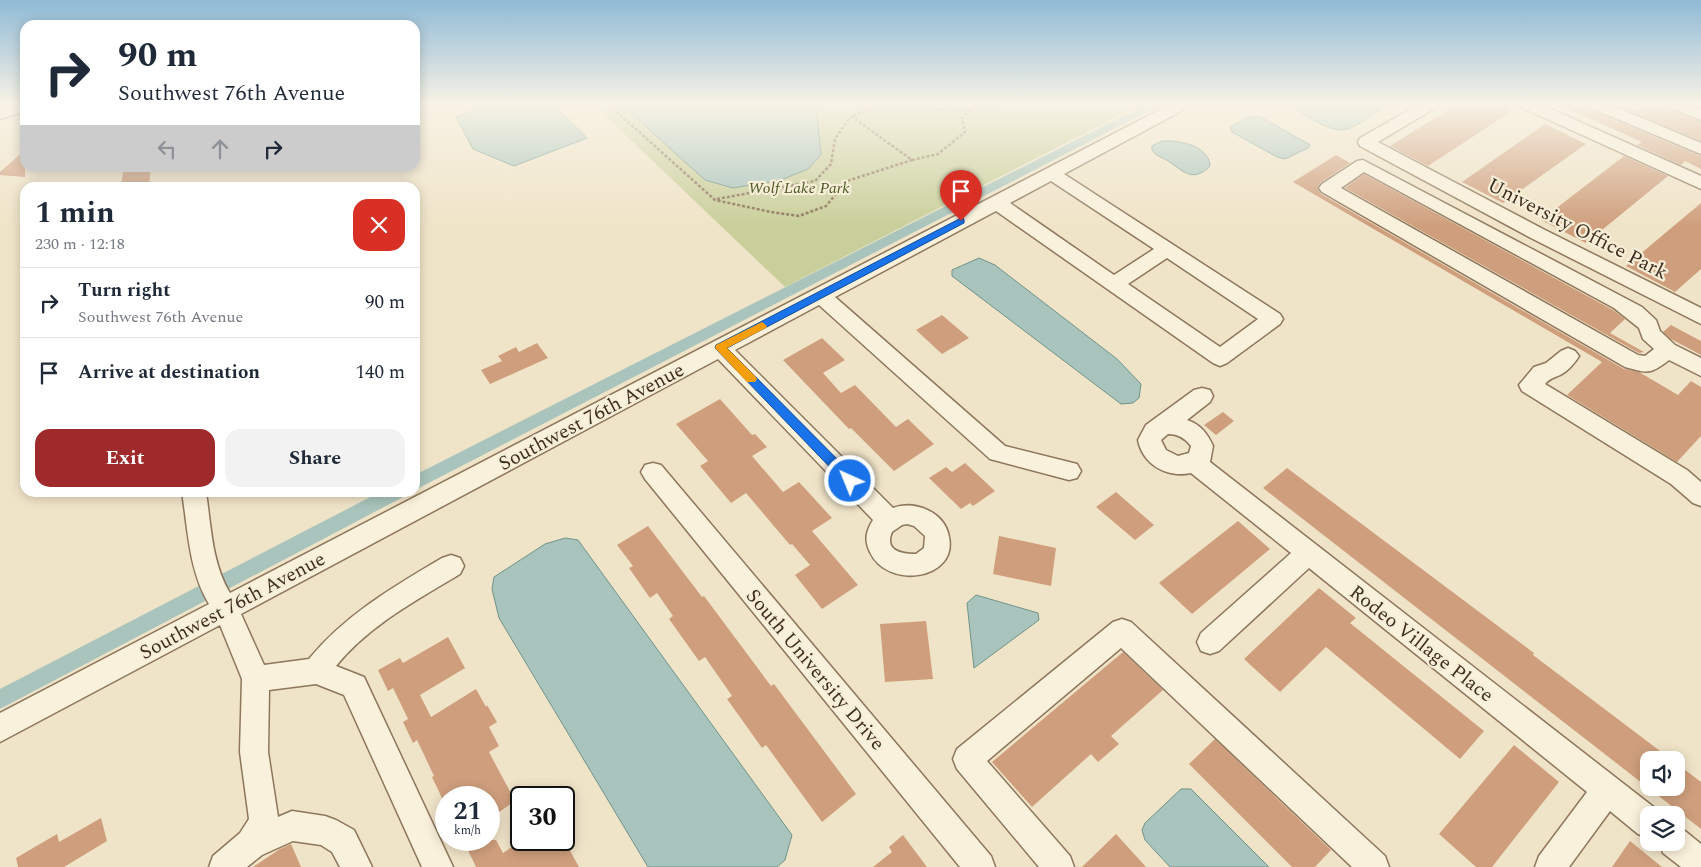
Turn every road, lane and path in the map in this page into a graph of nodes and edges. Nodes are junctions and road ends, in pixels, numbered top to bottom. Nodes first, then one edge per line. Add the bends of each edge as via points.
1 (654, 145) edge
2 (834, 145) edge
3 (892, 145) edge
4 (948, 145) edge
5 (1104, 145) edge
6 (1372, 145) edge
7 (1618, 145) edge
8 (912, 160) junction
9 (1051, 173) junction
10 (1701, 183) edge
11 (715, 200) junction
12 (996, 202) junction
13 (1168, 249) junction
14 (1112, 285) junction
15 (820, 295) junction
16 (1699, 313) edge
17 (720, 348) junction
18 (1668, 350) junction
19 (1568, 356) dead end
20 (1701, 368) edge
21 (1202, 396) dead end
22 (1164, 425) junction
23 (1195, 463) junction
24 (1068, 471) dead end
25 (653, 472) dead end
26 (1699, 488) edge
27 (195, 497) edge
28 (888, 520) dead end
29 (1308, 553) junction
30 (451, 566) dead end
31 (226, 609) junction
32 (1210, 642) dead end
33 (316, 671) junction
34 (256, 679) junction
35 (0, 728) edge
36 (1607, 790) junction
37 (1640, 816) edge
38 (250, 844) junction
39 (1685, 851) edge
40 (1701, 864) edge
41 (224, 867) edge
42 (357, 867) edge
43 (438, 867) edge
44 (980, 867) edge
45 (1059, 867) edge
46 (1374, 867) edge
47 (1550, 867) edge

1 - 11 path
2 - 11 path via 831,164 815,181
3 - 8 path
4 - 8 path via 938,154
5 - 9 street, Southwest 76th Avenue
6 - 16 street, University Office Park via 1538,234
7 - 10 street
8 - 11 path via 847,181 826,206 800,216
9 - 12 street, Southwest 76th Avenue
9 - 13 street
12 - 14 street
12 - 15 street, Southwest 76th Avenue
13 - 14 street
13 - 14 street via 1273,319 1220,358
15 - 17 street, Southwest 76th Avenue
15 - 24 street via 998,453
17 - 28 street
17 - 31 street, Southwest 76th Avenue
18 - 18 street via 1650,334 1649,325 1621,303 1363,165 1328,188 1632,362 1648,365
18 - 20 street
19 - 26 street via 1530,385
21 - 22 street
22 - 23 street via 1180,426 1200,440 1203,453
22 - 23 street via 1151,433 1149,440 1154,454 1170,464 1188,466
23 - 29 street, Rodeo Village Place
25 - 44 street, South University Drive
27 - 31 street via 204,559 212,586
29 - 32 street
29 - 36 street, Rodeo Village Place
30 - 33 street via 348,634
31 - 34 street
31 - 35 street, Southwest 76th Avenue
33 - 34 street
33 - 43 street via 354,686
34 - 38 street via 254,752 264,821
36 - 37 street, Rodeo Village Place
36 - 47 street
38 - 41 street
38 - 42 street via 292,826 325,831 343,841
39 - 40 street
45 - 46 street via 967,758 1122,631

